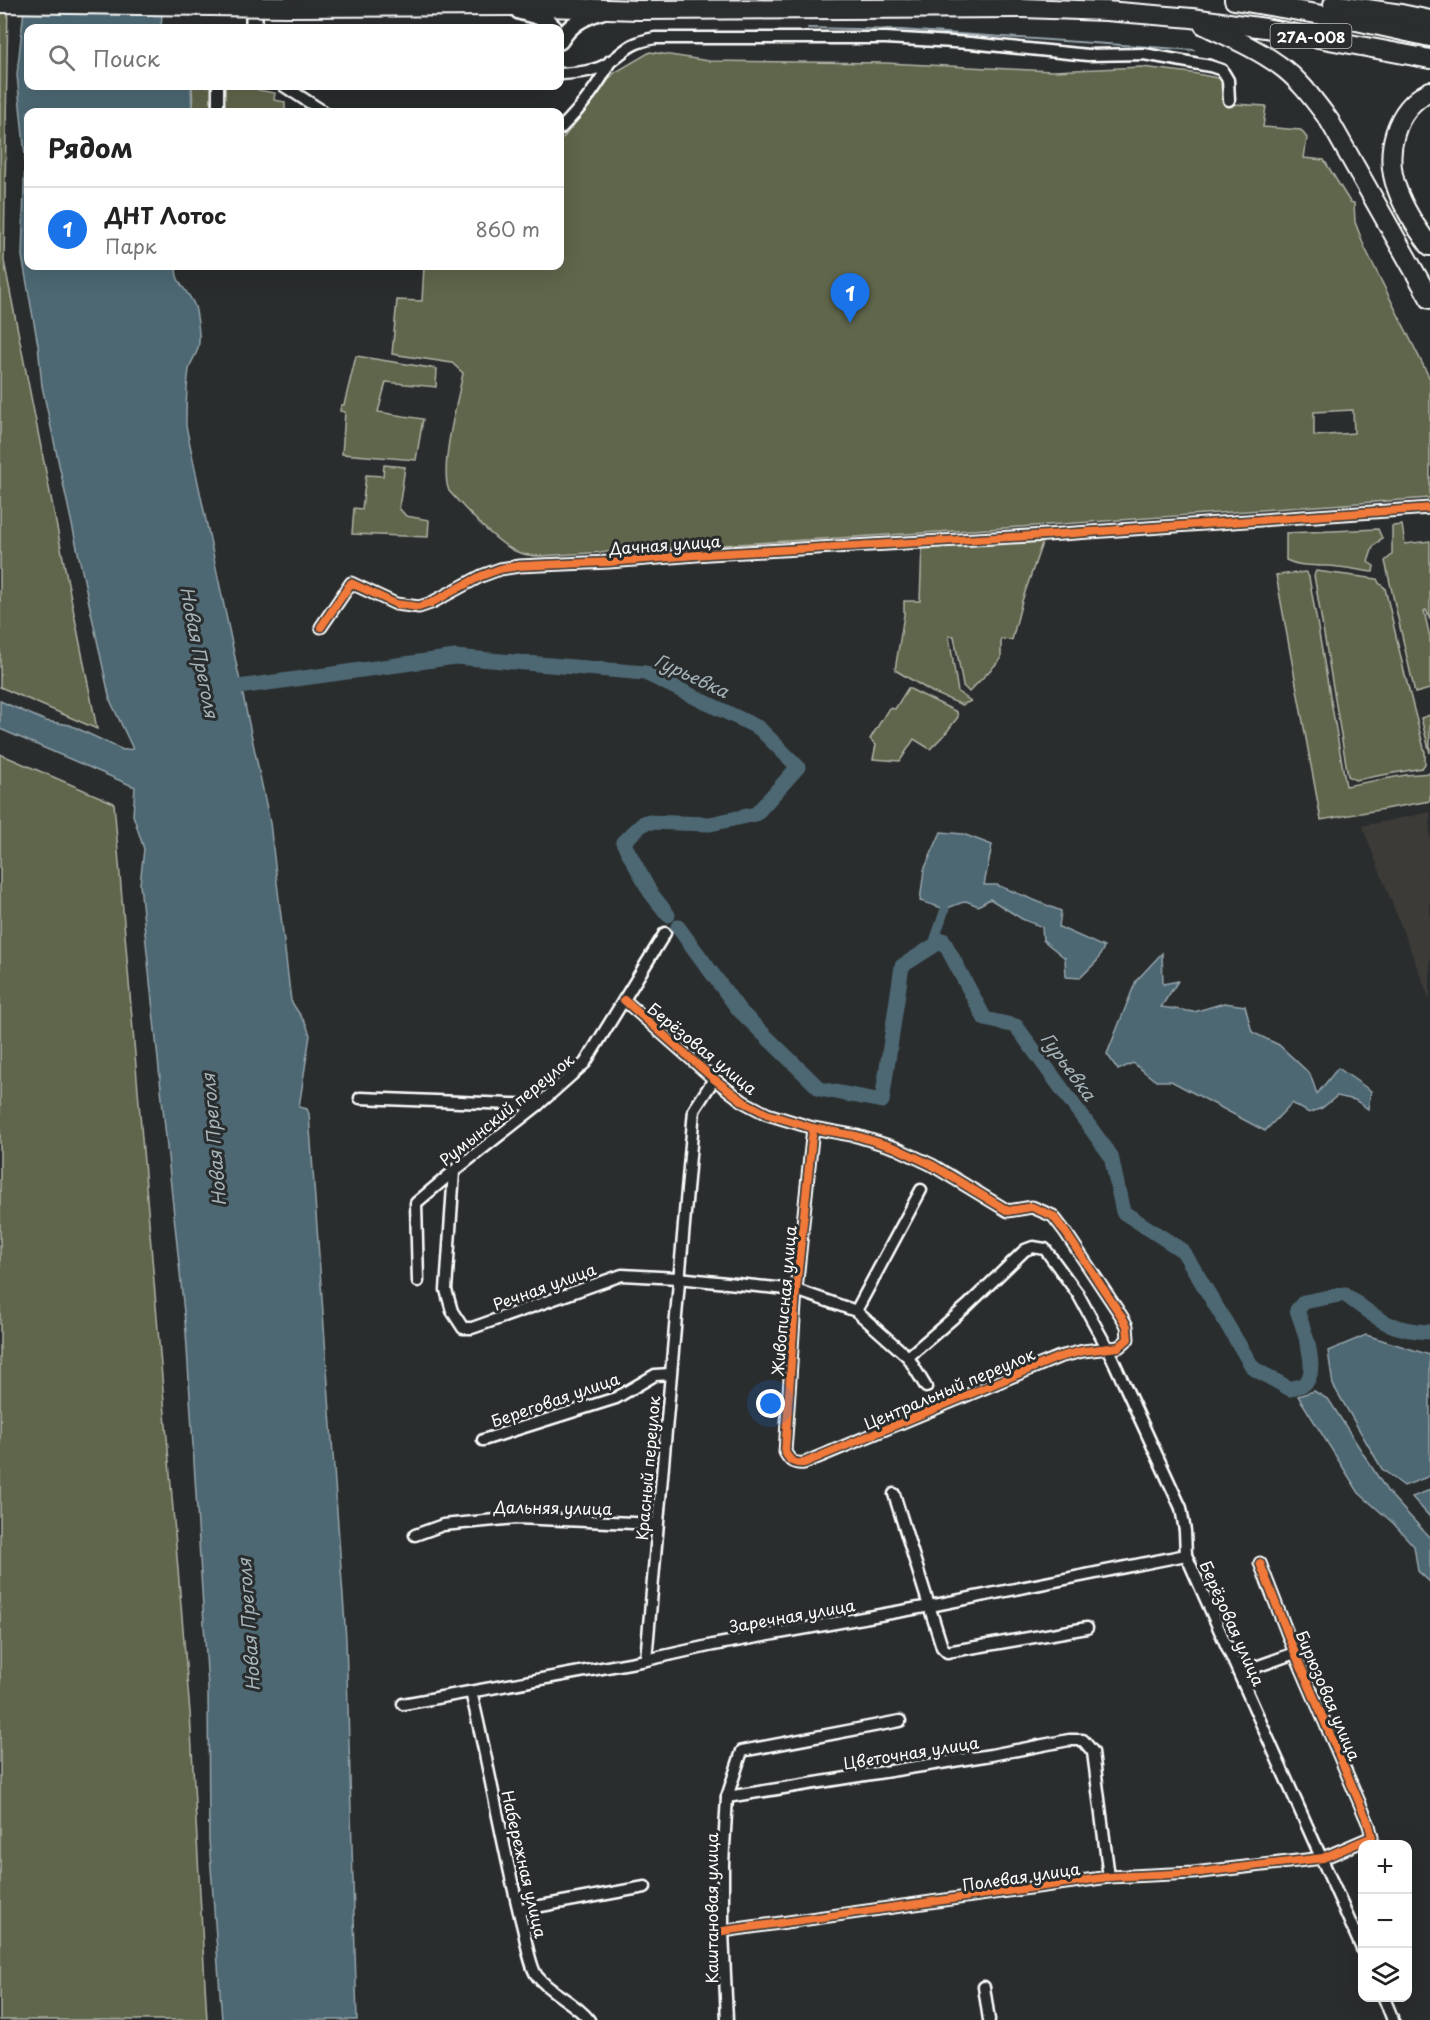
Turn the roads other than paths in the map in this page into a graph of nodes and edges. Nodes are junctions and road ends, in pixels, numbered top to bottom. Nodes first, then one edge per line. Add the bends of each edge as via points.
1 (254, 0) edge
2 (1233, 0) edge
3 (1310, 0) edge
4 (0, 3) edge
5 (504, 6) junction
6 (609, 9) junction
7 (1192, 18) junction
8 (1430, 20) edge
9 (254, 24) edge
10 (550, 24) edge
11 (564, 34) edge
12 (1430, 36) edge
13 (1430, 59) edge
14 (610, 62) junction
15 (564, 74) edge
16 (218, 90) edge
17 (291, 90) edge
18 (1430, 91) edge
19 (1229, 100) dead end
20 (218, 108) edge
21 (318, 108) edge
22 (564, 125) edge
23 (1430, 246) edge
24 (1401, 247) junction
25 (1430, 278) edge
26 (1430, 299) edge
27 (1430, 508) edge
28 (321, 627) dead end
29 (665, 933) dead end
30 (624, 1000) junction
31 (714, 1079) junction
32 (360, 1098) dead end
33 (538, 1105) junction
34 (813, 1128) junction
35 (454, 1171) junction
36 (921, 1190) dead end
37 (678, 1278) junction
38 (418, 1281) dead end
39 (796, 1290) junction
40 (856, 1311) junction
41 (1108, 1349) junction
42 (908, 1357) junction
43 (670, 1374) junction
44 (926, 1387) dead end
45 (483, 1440) dead end
46 (804, 1463) joint
47 (894, 1494) dead end
48 (657, 1524) junction
49 (415, 1535) dead end
50 (1186, 1555) junction
51 (1260, 1563) dead end
52 (930, 1606) junction
53 (1087, 1628) dead end
54 (1295, 1653) junction
55 (646, 1660) junction
56 (1239, 1673) junction
57 (471, 1692) junction
58 (403, 1704) dead end
59 (900, 1721) dead end
60 (727, 1797) junction
61 (1374, 1840) edge
62 (1358, 1846) edge
63 (1323, 1858) junction
64 (1109, 1877) junction
65 (645, 1887) dead end
66 (519, 1910) junction
67 (723, 1930) junction
68 (1362, 1948) edge
69 (984, 1987) dead end
70 (1386, 2002) edge
71 (589, 2020) edge
72 (727, 2020) edge
73 (989, 2020) edge
74 (1393, 2020) edge

1 - 9 street
2 - 12 highway, 27А-008
3 - 8 highway
4 - 5 highway, 27А-008, bridge
5 - 6 highway, 27А-008
5 - 10 street via 544,18
6 - 7 highway, 27А-008 via 1032,8
6 - 11 street via 577,21
7 - 13 highway, 27А-008 via 1322,37
7 - 24 highway via 1256,50 1299,82 1329,120
14 - 15 street via 583,72
14 - 19 street via 626,47 655,38 886,38 970,43 1088,55 1144,54 1210,66 1226,75
14 - 22 street via 597,86
16 - 20 street
17 - 21 street
18 - 23 highway via 1414,102 1400,121 1392,151 1397,189
24 - 25 highway
24 - 26 highway
27 - 28 street, Дачная улица via 519,566 481,576 419,607 396,604 351,583
29 - 30 street, Румынский переулок
30 - 31 street, Берёзовая улица
30 - 33 street, Румынский переулок via 585,1063
31 - 34 street, Берёзовая улица via 767,1114
31 - 37 street, Красный переулок via 694,1110
32 - 33 street
33 - 35 street, Румынский переулок
34 - 39 street, Живописная улица
34 - 41 street, Берёзовая улица via 896,1148 1008,1211 1032,1207 1053,1216 1127,1326 1128,1339 1124,1344
35 - 37 street, Речная улица via 446,1290 452,1311 463,1328 622,1275
35 - 38 street, Румынский переулок via 416,1203
36 - 40 street
37 - 39 street, Речная улица
37 - 43 street, Красный переулок
39 - 40 street, Центральный переулок
39 - 46 street, Живописная улица via 785,1452 790,1461
40 - 42 street, Центральный переулок
41 - 42 street, Берёзовая улица via 1078,1294 1045,1249 1033,1247 1025,1250
41 - 46 street, Центральный переулок via 1059,1357
41 - 50 street, Берёзовая улица via 1181,1508
42 - 44 street, Центральный переулок
43 - 45 street, Береговая улица via 656,1375 616,1398
43 - 48 street, Красный переулок
47 - 52 street
48 - 49 street, Дальняя улица via 516,1518 443,1525
48 - 55 street, Красный переулок
50 - 52 street, Заречная улица
50 - 56 street, Берёзовая улица
51 - 54 street, Бирюзовая улица
52 - 53 street via 946,1652
52 - 55 street, Заречная улица
54 - 56 street
54 - 61 street, Бирюзовая улица
55 - 57 street, Заречная улица
56 - 63 street, Берёзовая улица
57 - 58 street, Заречная улица
57 - 66 street, Набережная улица
59 - 60 street, Каштановая улица via 742,1751
60 - 64 street, Цветочная улица via 1083,1740 1093,1752
60 - 67 street, Каштановая улица
62 - 63 street, Бирюзовая улица
63 - 64 street, Полевая улица via 1193,1873
63 - 68 street, Берёзовая улица
64 - 67 street, Полевая улица
65 - 66 street
66 - 71 street, Набережная улица via 535,1974
67 - 72 street, Каштановая улица
69 - 73 street
70 - 74 street

